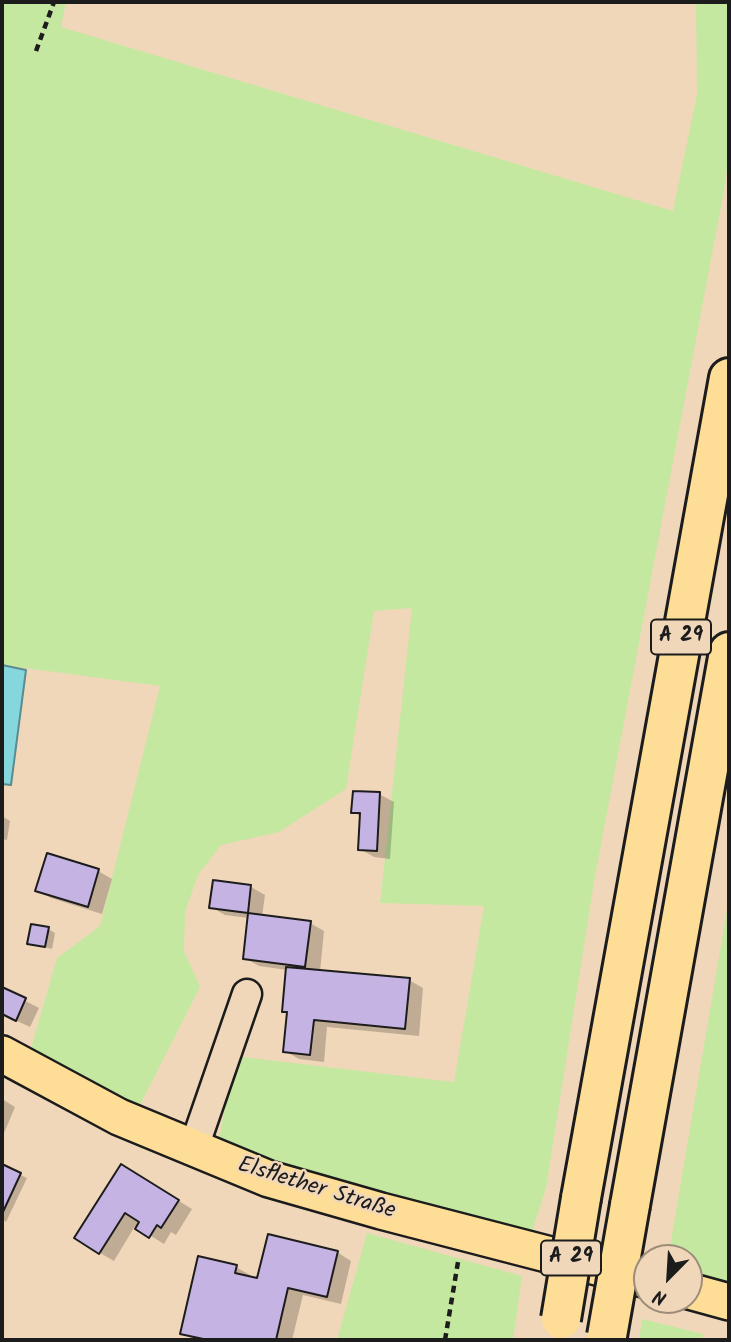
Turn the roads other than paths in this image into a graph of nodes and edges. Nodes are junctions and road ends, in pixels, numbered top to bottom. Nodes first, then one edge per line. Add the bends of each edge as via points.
1 (729, 378) edge
2 (729, 652) edge
3 (247, 994) dead end
4 (2, 1055) edge
5 (193, 1150) junction
6 (633, 1276) edge
7 (703, 1295) edge
8 (729, 1302) edge
9 (559, 1330) edge
10 (607, 1338) edge

1 - 9 highway, A 29, bridge
2 - 10 highway, A 29, bridge
3 - 5 lane
4 - 5 main road, Elsflether Straße
5 - 6 main road, Elsflether Straße via 269,1179 381,1212
7 - 8 main road

